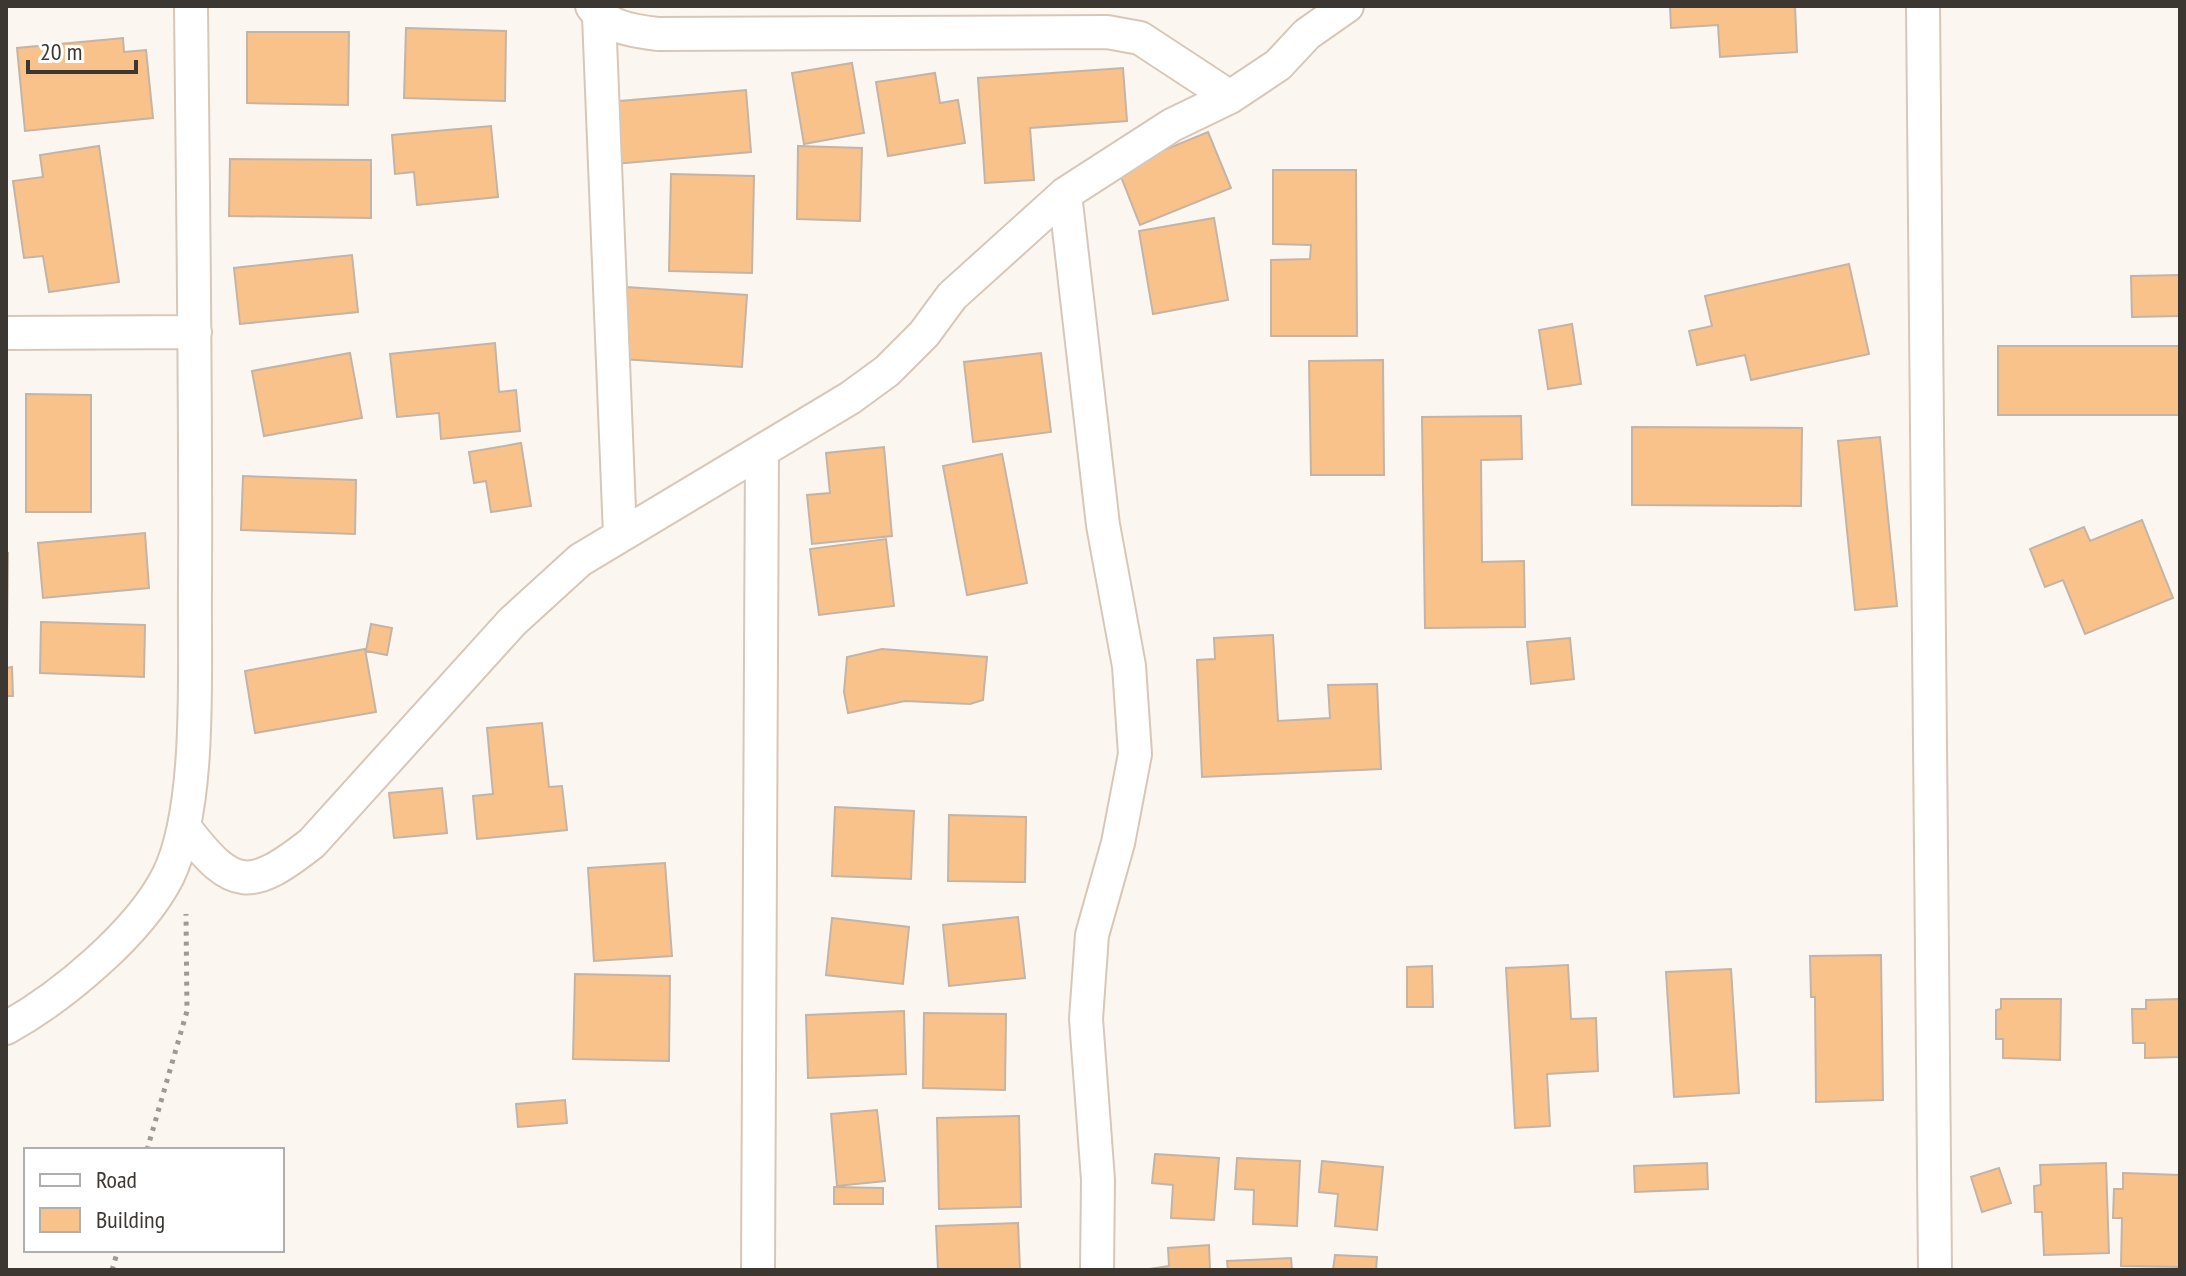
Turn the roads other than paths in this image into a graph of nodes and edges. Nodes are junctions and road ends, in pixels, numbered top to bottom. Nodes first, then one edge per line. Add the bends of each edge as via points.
1 (191, 6) edge
2 (1347, 6) edge
3 (1923, 6) edge
4 (596, 11) edge
5 (1230, 97) junction
6 (1065, 194) junction
7 (195, 332) junction
8 (6, 333) edge
9 (762, 453) junction
10 (620, 535) junction
11 (186, 829) junction
12 (6, 1028) edge
13 (758, 1270) edge
14 (1097, 1270) edge
15 (1935, 1270) edge

1 - 7 street
2 - 5 street via 1307,34 1278,65
3 - 15 street
4 - 5 street via 626,29 658,34 1107,32 1140,38
4 - 10 street
5 - 6 street via 1172,125
6 - 9 street via 952,296 887,371
6 - 14 street via 1103,525 1129,666 1135,754 1118,843 1092,935 1086,1019 1098,1180
7 - 8 street
7 - 11 street via 194,699
9 - 10 street
9 - 13 street
10 - 11 street via 580,560 512,622 312,843 287,863 258,878 230,876 211,862
11 - 12 street via 168,876 141,918 105,955

